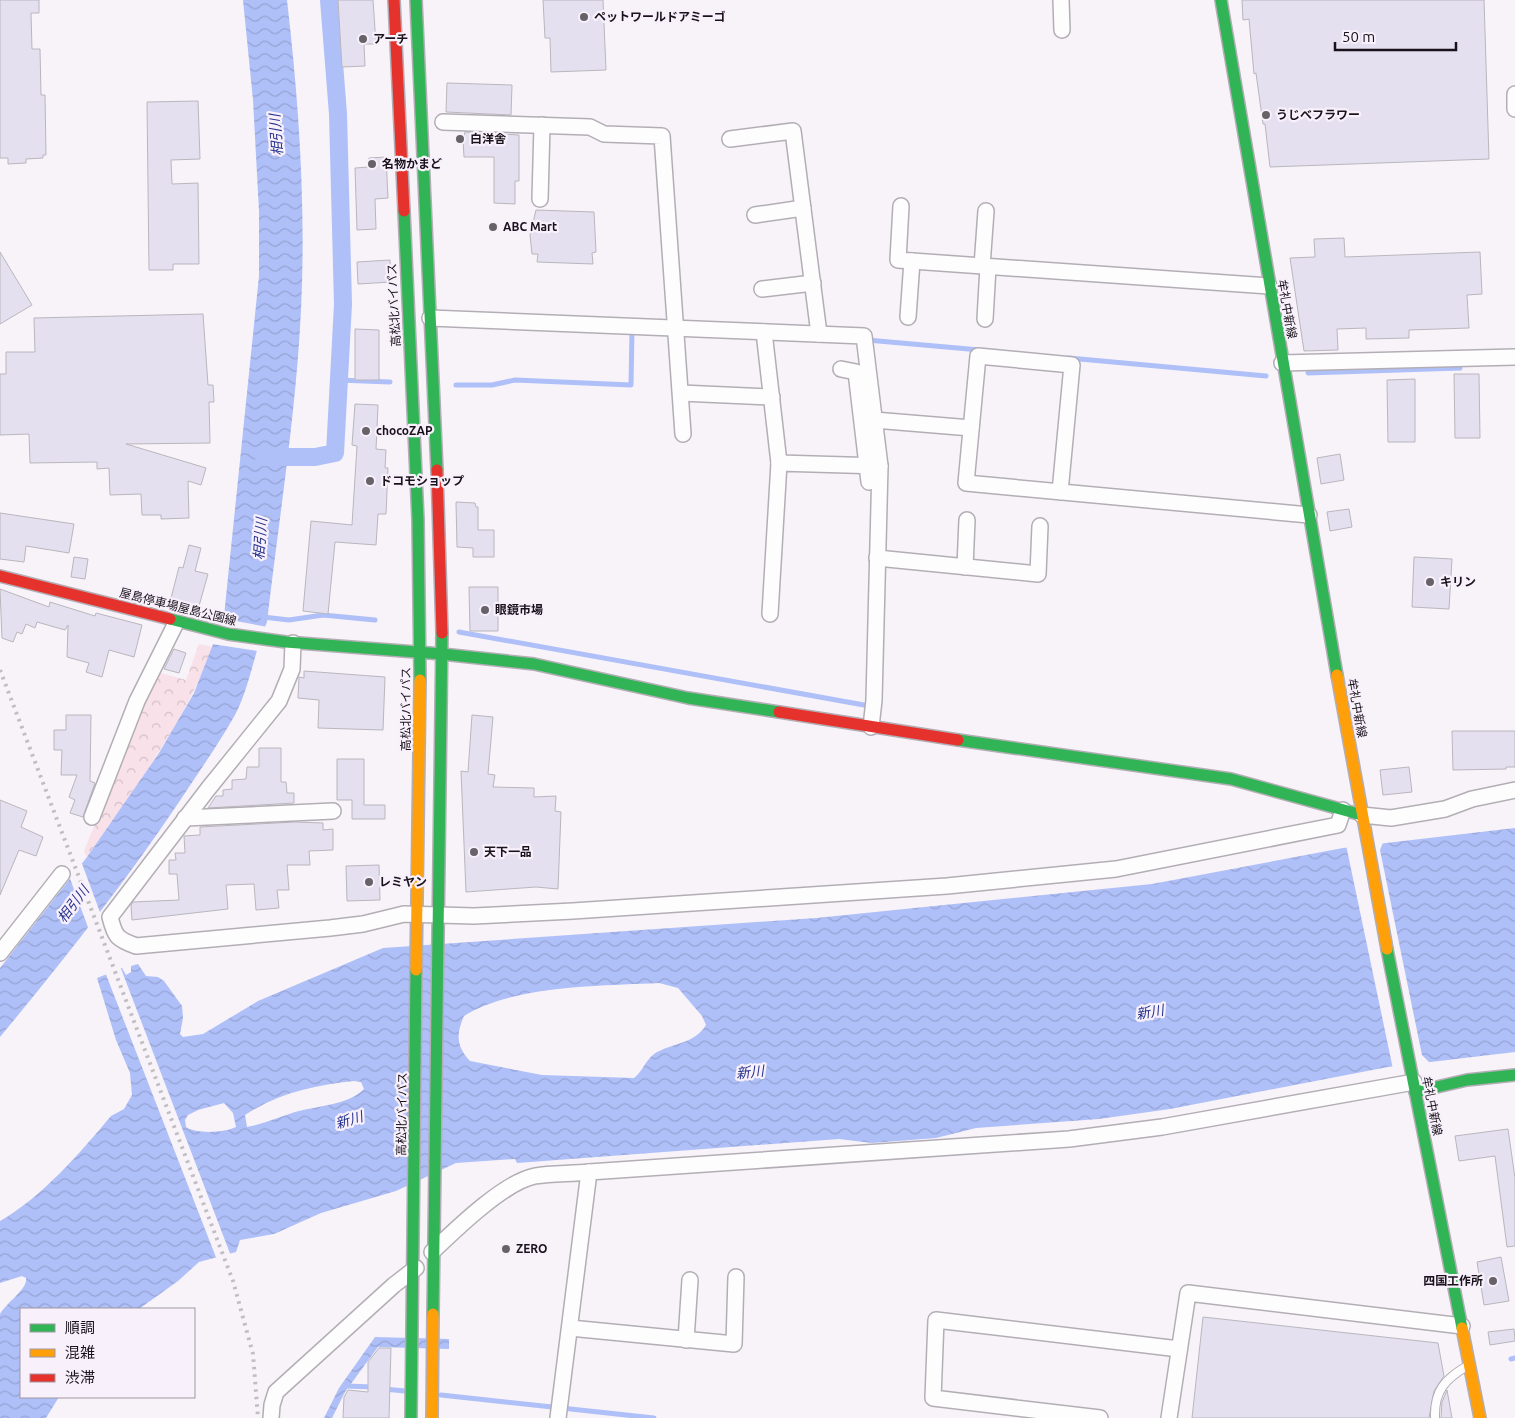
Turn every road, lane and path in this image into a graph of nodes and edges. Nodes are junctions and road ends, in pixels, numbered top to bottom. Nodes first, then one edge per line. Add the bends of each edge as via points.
1 (394, 0) edge
2 (416, 0) edge
3 (1061, 0) edge
4 (1221, 0) edge
5 (1062, 30) dead end
6 (1515, 94) edge
7 (1515, 109) edge
8 (443, 122) dead end
9 (542, 125) junction
10 (730, 138) dead end
11 (540, 199) dead end
12 (901, 206) dead end
13 (803, 208) junction
14 (986, 211) dead end
15 (755, 215) dead end
16 (912, 261) junction
17 (985, 266) junction
18 (813, 283) junction
19 (1269, 286) junction
20 (762, 289) dead end
21 (908, 317) dead end
22 (430, 318) junction
23 (985, 319) dead end
24 (677, 328) junction
25 (764, 332) junction
26 (819, 334) junction
27 (1515, 357) edge
28 (1282, 363) junction
29 (841, 369) dead end
30 (681, 393) junction
31 (772, 397) junction
32 (874, 420) junction
33 (972, 428) junction
34 (683, 434) dead end
35 (780, 463) junction
36 (874, 466) junction
37 (869, 482) dead end
38 (1060, 492) junction
39 (1309, 515) junction
40 (967, 520) dead end
41 (1040, 526) dead end
42 (878, 558) junction
43 (964, 567) junction
44 (0, 576) edge
45 (770, 614) dead end
46 (176, 623) junction
47 (290, 642) junction
48 (419, 652) junction
49 (442, 654) junction
50 (871, 727) junction
51 (1515, 790) edge
52 (1343, 810) junction
53 (332, 811) dead end
54 (1362, 815) junction
55 (92, 817) dead end
56 (185, 818) junction
57 (62, 874) dead end
58 (418, 917) junction
59 (438, 918) junction
60 (0, 953) edge
61 (1515, 1074) edge
62 (1414, 1082) junction
63 (589, 1172) junction
64 (435, 1243) junction
65 (413, 1264) junction
66 (736, 1277) dead end
67 (690, 1280) dead end
68 (1462, 1326) junction
69 (570, 1328) junction
70 (686, 1340) junction
71 (1179, 1349) junction
72 (1469, 1364) junction
73 (271, 1418) edge
74 (411, 1418) edge
75 (432, 1418) edge
76 (558, 1418) edge
77 (1100, 1418) edge
78 (1169, 1418) edge
79 (1435, 1418) edge
80 (1480, 1418) edge

1 - 48 main road, 高松北バイパス via 418,520
2 - 22 main road
3 - 5 street
4 - 19 main road, 牟礼中新線
6 - 7 street
8 - 9 street
9 - 11 street
9 - 24 street via 590,127 604,134 662,136
10 - 13 street via 793,131
12 - 16 street via 898,260
13 - 15 street
13 - 18 street
14 - 17 street
16 - 17 street
16 - 21 street
17 - 19 street
17 - 23 street
18 - 20 street
18 - 26 street
19 - 28 main road, 牟礼中新線
22 - 24 street
22 - 49 main road
24 - 25 street
24 - 30 street
25 - 26 street
25 - 31 street
26 - 32 street via 864,336
27 - 28 street
28 - 39 main road, 牟礼中新線
29 - 36 street via 856,372
30 - 31 street
30 - 34 street
31 - 35 street
32 - 33 street
32 - 36 street
33 - 38 street via 966,483
33 - 38 street via 978,356 1072,365
35 - 36 street
35 - 45 street
36 - 37 street
36 - 42 street
38 - 39 street
39 - 54 main road, 牟礼中新線
40 - 43 street
41 - 43 street via 1038,574
42 - 43 street
42 - 50 street
44 - 46 main road, 屋島停車場屋島公園線
46 - 47 main road, 屋島停車場屋島公園線
46 - 55 street via 136,701
47 - 48 main road, 屋島停車場屋島公園線
47 - 56 street via 292,669 279,701
48 - 49 main road, 屋島停車場屋島公園線
48 - 58 main road, 高松北バイパス
49 - 50 main road, 屋島停車場屋島公園線 via 534,664 688,698
49 - 59 main road
50 - 52 main road, 屋島停車場屋島公園線 via 1231,779
51 - 54 street via 1472,798 1445,809 1391,818
52 - 54 main road, 屋島停車場屋島公園線
52 - 59 street via 1338,825 1116,869 947,886
53 - 56 street
54 - 62 main road, 牟礼中新線
56 - 58 street via 110,917 114,934 123,941 136,946 330,928 394,916
57 - 60 street
58 - 59 street
58 - 65 main road, 高松北バイパス
59 - 64 main road
61 - 62 main road
62 - 63 street via 1162,1127 1069,1139
62 - 68 main road, 牟礼中新線
63 - 64 street via 533,1177 508,1187
63 - 69 street
64 - 65 street
64 - 75 main road
65 - 73 street via 276,1392
65 - 74 main road, 高松北バイパス
66 - 70 street via 734,1344
67 - 70 street
68 - 71 street via 1188,1293
68 - 72 main road, 牟礼中新線
69 - 70 street
69 - 76 street
71 - 77 street via 936,1320 933,1398
71 - 78 street
72 - 79 lane via 1448,1377 1440,1390
72 - 80 main road, 牟礼中新線

